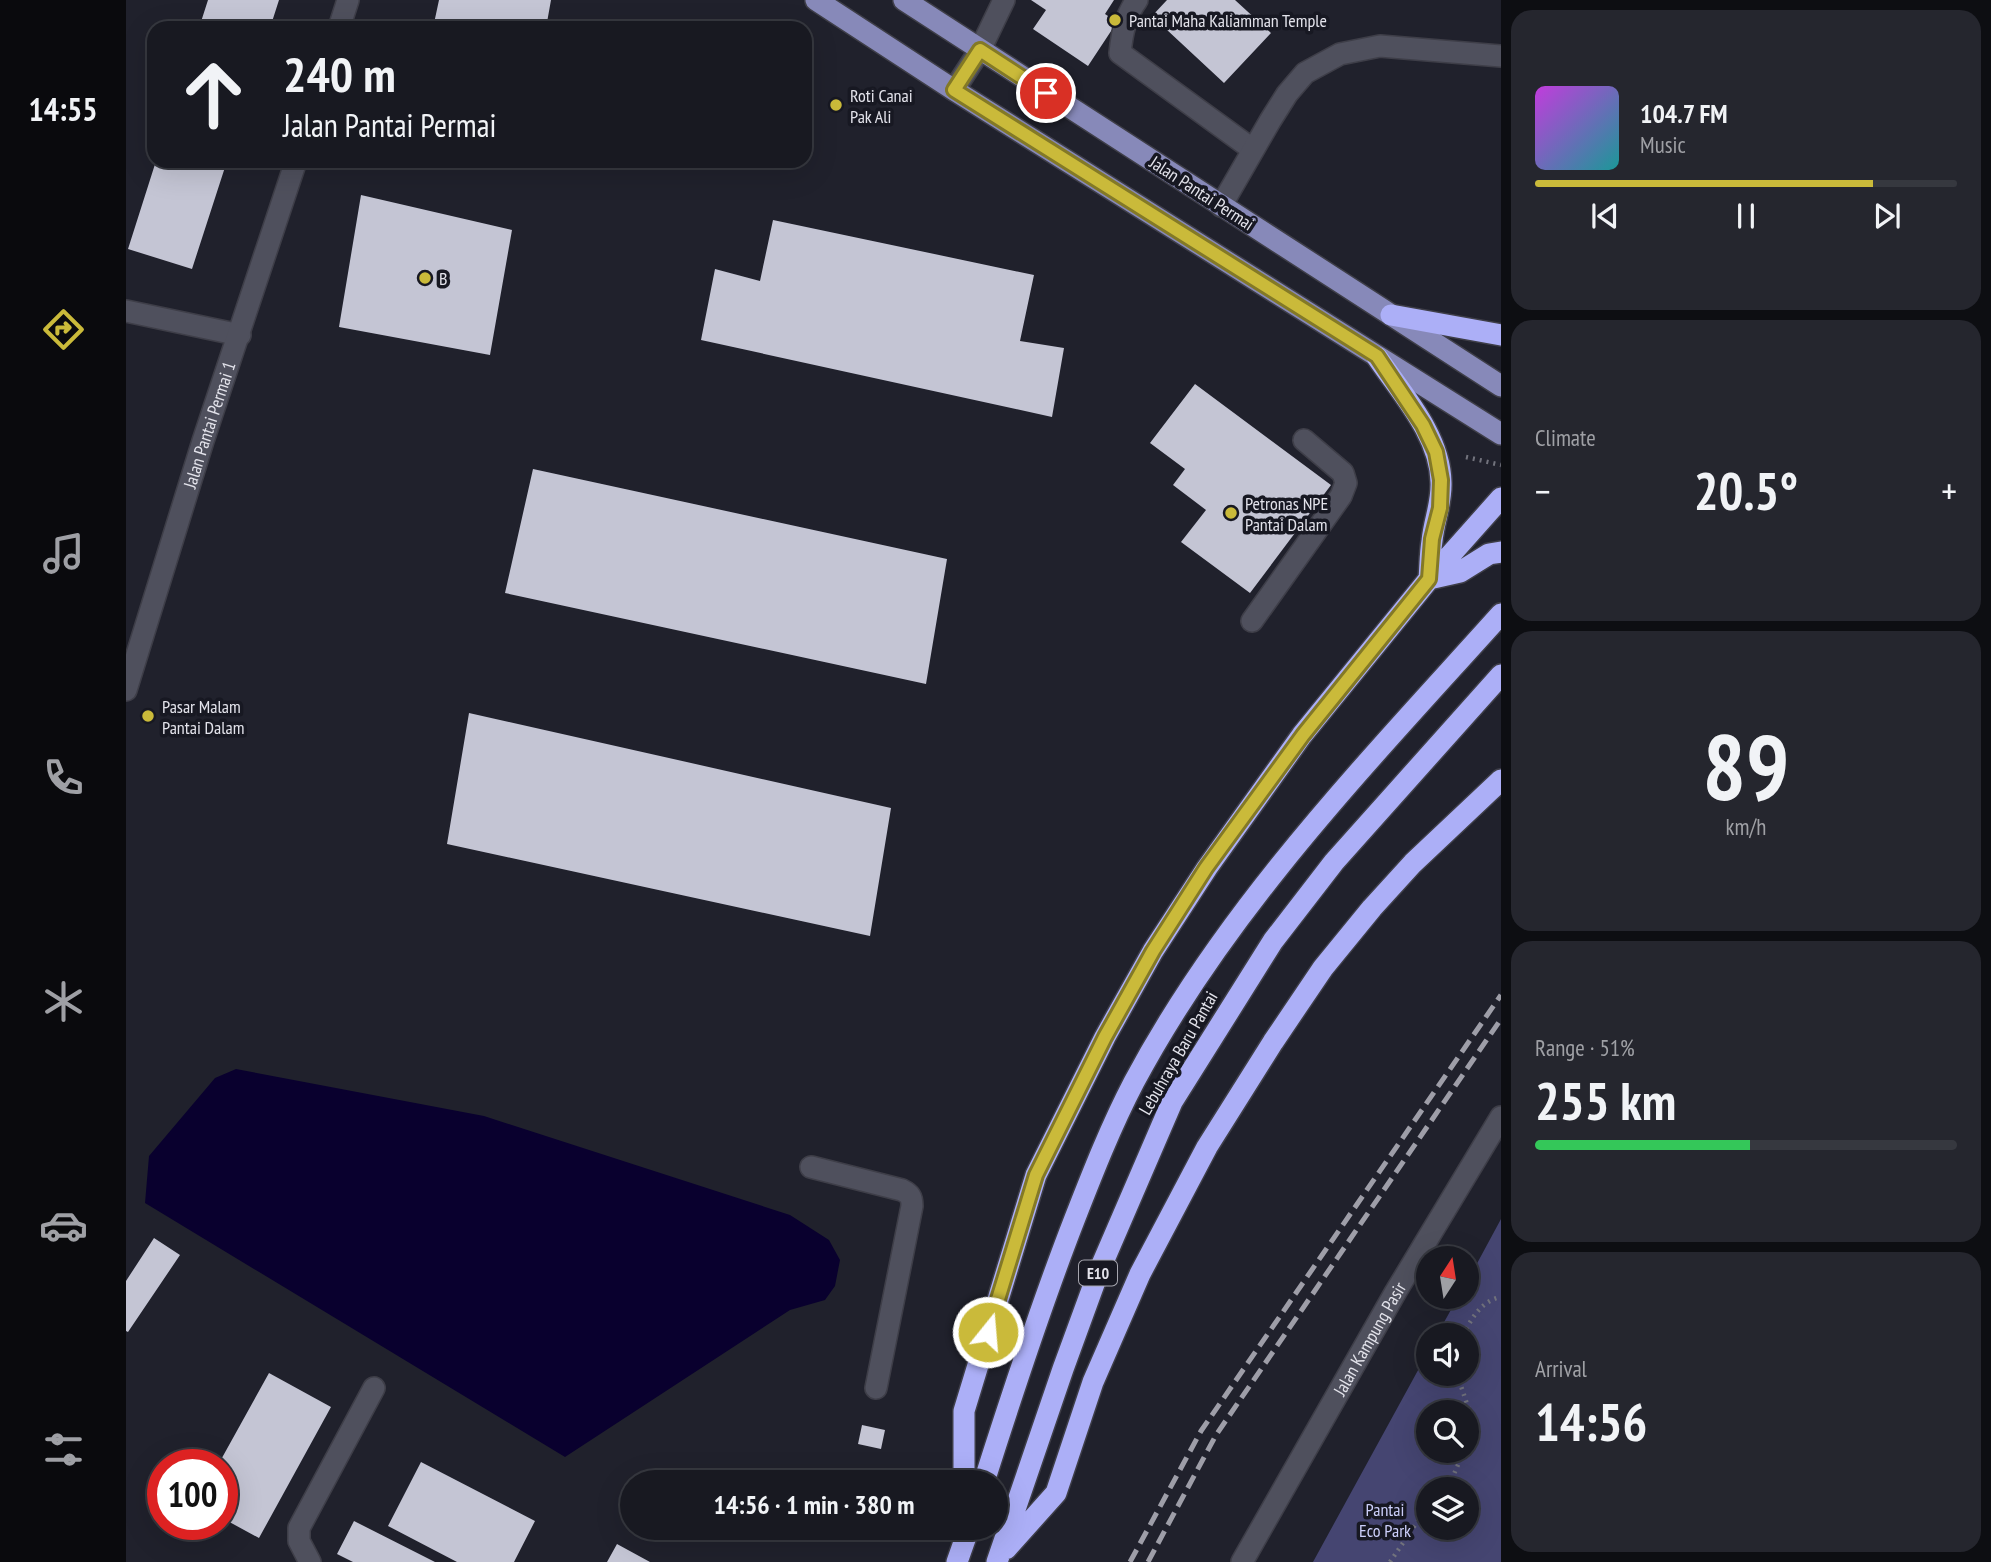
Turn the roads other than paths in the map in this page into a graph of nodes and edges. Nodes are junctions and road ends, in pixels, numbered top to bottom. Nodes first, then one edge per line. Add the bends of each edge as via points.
1 (348, 0) edge
2 (816, 0) edge
3 (904, 0) edge
4 (1004, 0) edge
5 (1137, 0) edge
6 (341, 21) edge
7 (980, 50) junction
8 (1501, 56) edge
9 (954, 90) junction
10 (1252, 149) junction
11 (294, 168) edge
12 (1221, 206) junction
13 (126, 311) edge
14 (1391, 315) junction
15 (240, 335) junction
16 (1501, 335) edge
17 (1377, 356) junction
18 (1501, 386) edge
19 (1501, 434) edge
20 (1304, 440) dead end
21 (1501, 498) edge
22 (1501, 552) edge
23 (1429, 579) junction
24 (1501, 614) edge
25 (1252, 621) dead end
26 (1501, 675) edge
27 (126, 690) edge
28 (1501, 780) edge
29 (1501, 1117) edge
30 (811, 1167) dead end
31 (374, 1388) dead end
32 (876, 1388) dead end
33 (964, 1470) edge
34 (988, 1470) edge
35 (964, 1540) edge
36 (998, 1559) edge
37 (310, 1562) edge
38 (957, 1562) edge
39 (1242, 1562) edge

1 - 6 street
2 - 9 main road
3 - 7 main road, Jalan Pantai Permai
4 - 7 street
5 - 10 street via 1123,30 1119,53
7 - 9 street
7 - 12 main road, Jalan Pantai Permai
8 - 10 street via 1380,46 1340,54 1305,73
9 - 17 main road
10 - 12 street
11 - 15 street, Jalan Pantai Permai 1
12 - 14 main road, Jalan Pantai Permai
13 - 15 street
14 - 16 highway
14 - 18 main road, Jalan Pantai Permai
15 - 27 street, Jalan Pantai Permai 1
17 - 19 main road
17 - 23 highway via 1436,452 1441,480
20 - 25 street via 1343,473 1346,484
21 - 23 highway
22 - 23 highway via 1460,572
23 - 33 highway via 1303,735 1206,868 1105,1037 1036,1175 964,1411
24 - 34 highway, Lebuhraya Baru Pantai / E10 via 1305,835 1194,980 1133,1083 1093,1171
26 - 36 highway, Lebuhraya Baru Pantai / E10 via 1334,862 1273,941 1172,1102 1097,1276
28 - 36 highway via 1372,908 1323,968 1273,1042 1207,1147 1140,1274 1093,1382 1056,1493
29 - 39 street, Jalan Kampung Pasir
30 - 32 street via 902,1190 912,1199
31 - 37 street via 299,1528 299,1541
35 - 38 highway

